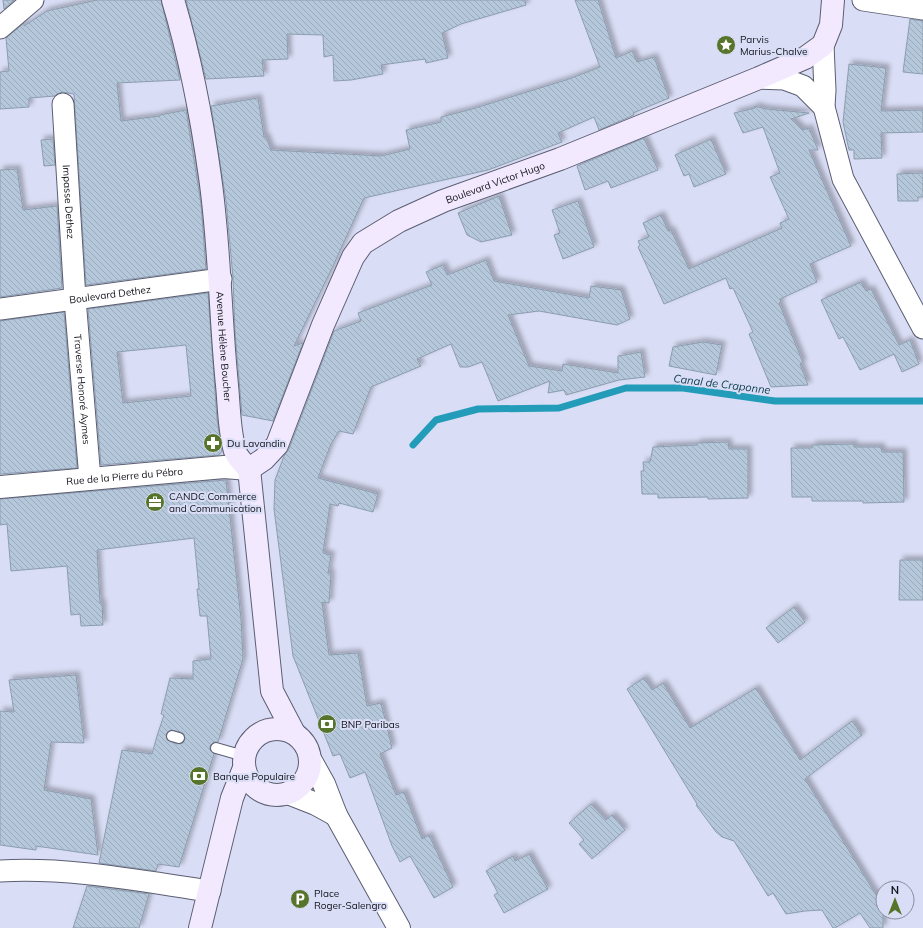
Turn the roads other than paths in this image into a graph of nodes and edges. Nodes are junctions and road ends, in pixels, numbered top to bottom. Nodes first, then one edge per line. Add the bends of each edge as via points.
1 (33, 0) edge
2 (173, 0) edge
3 (833, 0) edge
4 (863, 0) edge
5 (923, 9) edge
6 (0, 28) edge
7 (823, 45) junction
8 (759, 78) junction
9 (63, 104) dead end
10 (824, 107) junction
11 (220, 279) junction
12 (75, 299) junction
13 (0, 309) edge
14 (923, 328) edge
15 (250, 469) junction
16 (90, 479) junction
17 (0, 487) edge
18 (272, 690) junction
19 (294, 733) junction
20 (258, 734) junction
21 (216, 748) dead end
22 (310, 759) junction
23 (244, 762) junction
24 (261, 792) junction
25 (288, 793) junction
26 (336, 815) junction
27 (226, 821) junction
28 (0, 871) edge
29 (210, 891) junction
30 (200, 928) edge
31 (399, 928) edge

1 - 6 street
2 - 11 main road, Avenue Hélène Boucher via 202,122 211,178
3 - 7 main road via 831,25
4 - 5 street
7 - 8 main road, Boulevard Victor Hugo via 805,58
7 - 10 street
8 - 10 street via 784,79 803,86
8 - 15 main road, Boulevard Victor Hugo via 560,159 443,201 398,221 363,243 353,257 323,325 277,445
9 - 12 street, Impasse Dethez
10 - 14 street via 843,179
11 - 12 street, Boulevard Dethez
11 - 15 main road, Avenue Hélène Boucher via 225,368 234,443 238,459
12 - 13 street, Boulevard Dethez
12 - 16 street, Traverse Honoré Aymes
15 - 16 street, Rue de la Pierre du Pébro via 224,467
15 - 18 main road
16 - 17 street, Rue de la Pierre du Pébro
18 - 19 main road
18 - 20 main road
19 - 20 main road via 280,728
19 - 22 main road via 305,744
20 - 23 main road via 248,745
21 - 23 lane
22 - 25 main road via 310,769 305,780
22 - 26 street via 324,784
23 - 24 main road via 250,782
23 - 27 main road
24 - 25 main road via 272,795
24 - 27 main road
25 - 26 street
26 - 31 street
27 - 29 main road
28 - 29 street via 73,872
29 - 30 main road

